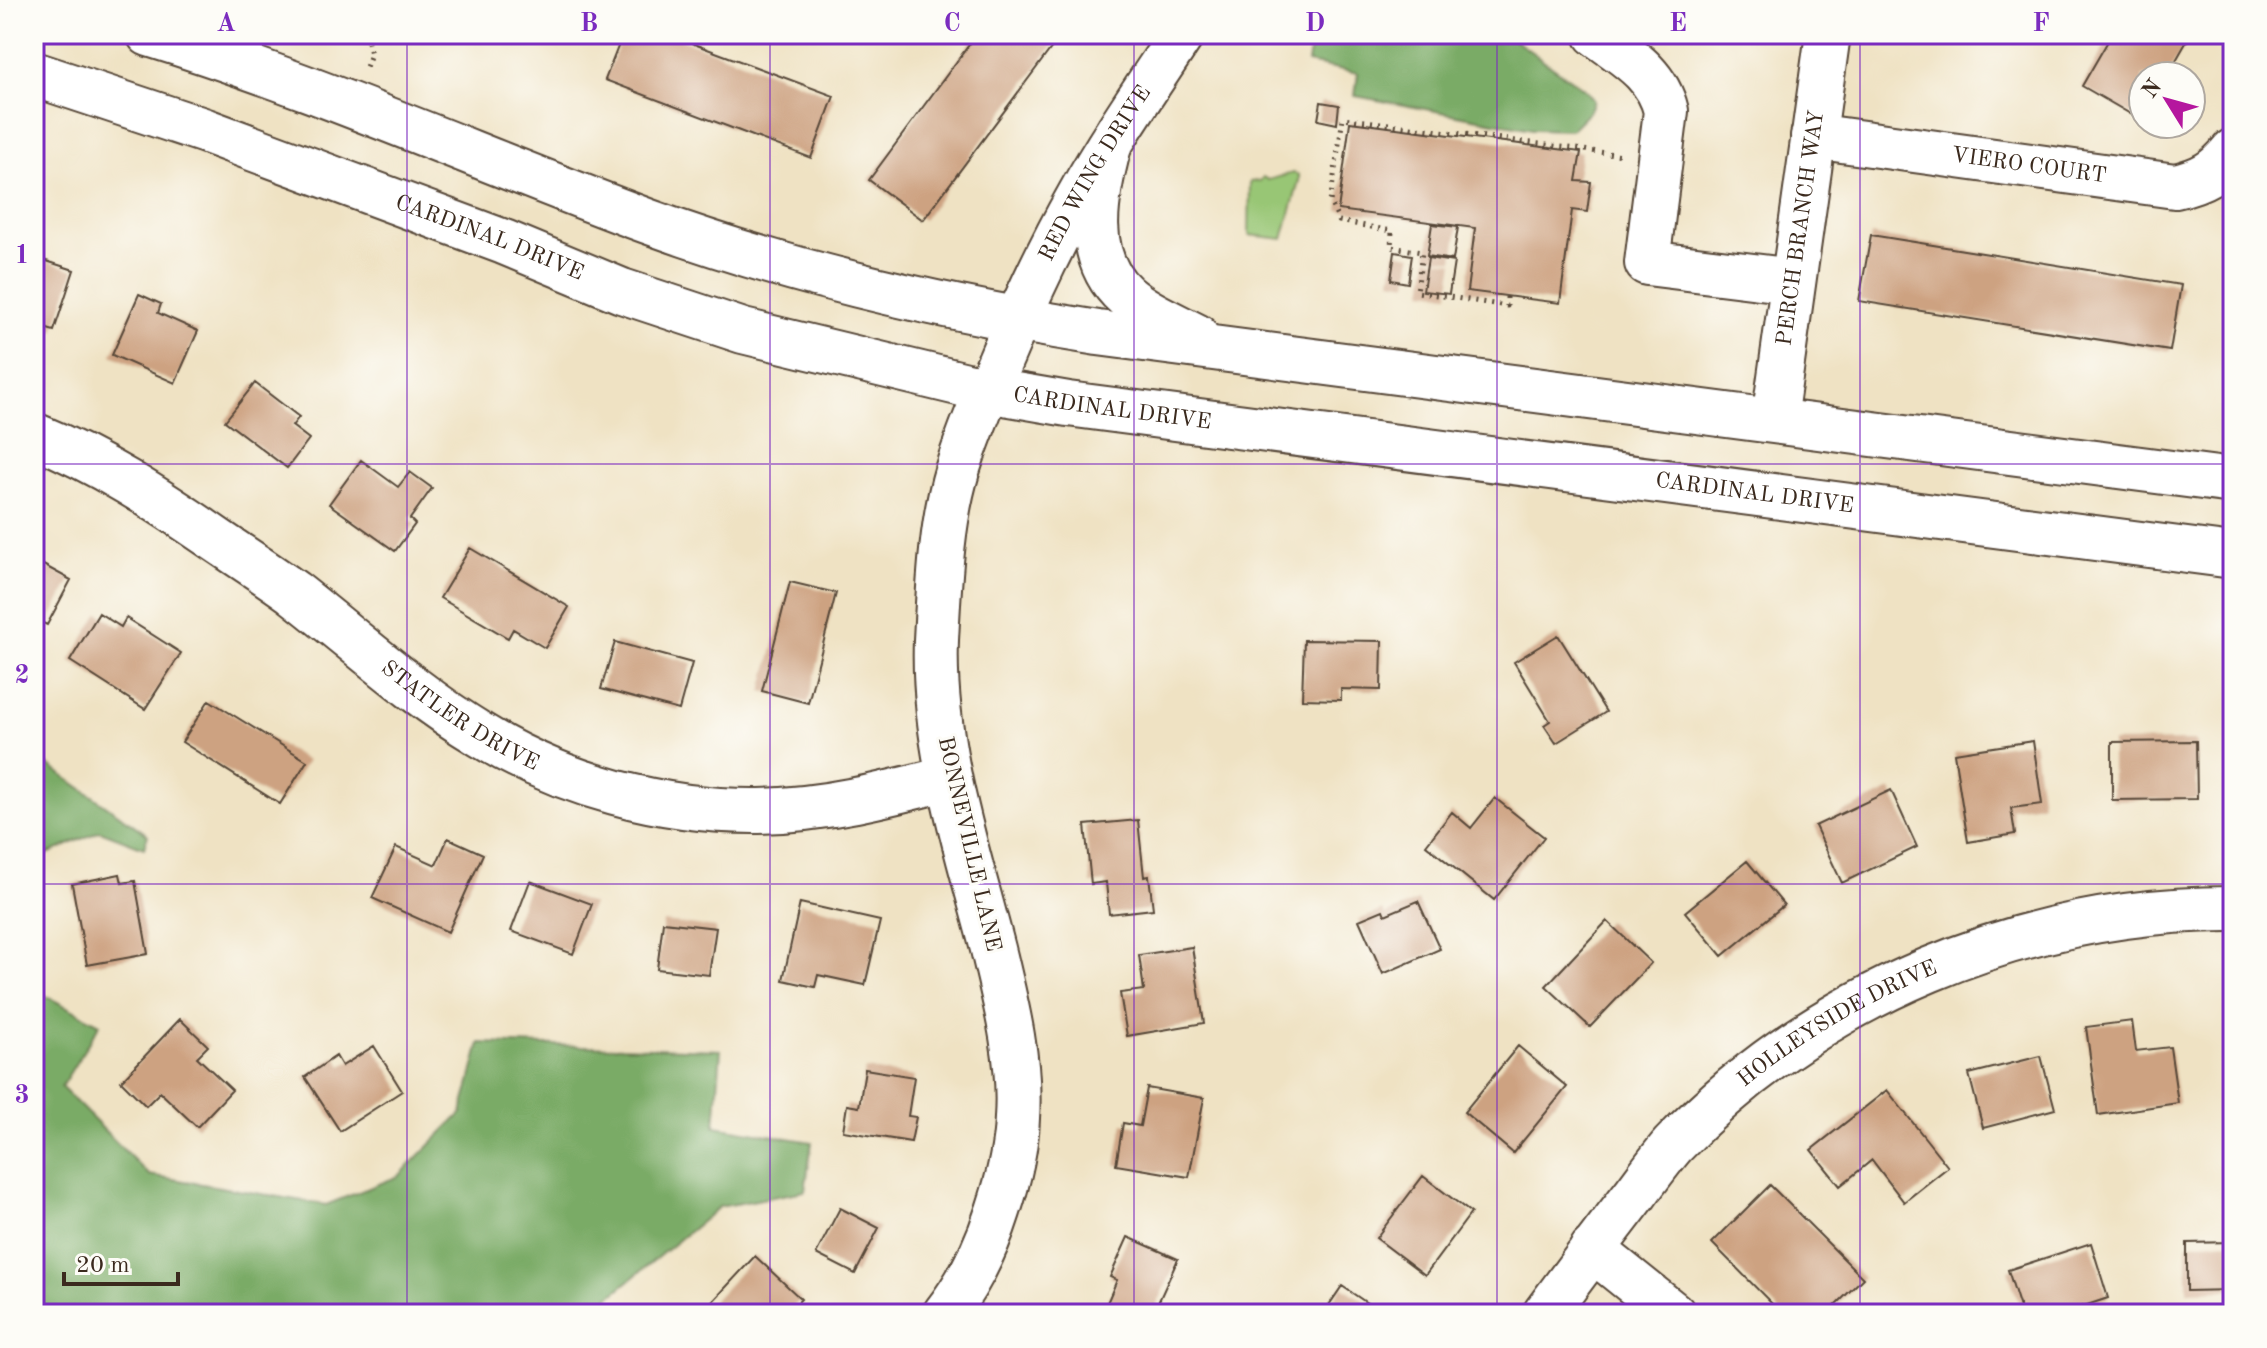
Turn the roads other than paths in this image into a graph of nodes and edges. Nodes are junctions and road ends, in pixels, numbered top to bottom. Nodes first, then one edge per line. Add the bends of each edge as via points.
1 (149, 34) edge
2 (1182, 34) edge
3 (1596, 34) edge
4 (1828, 34) edge
5 (34, 74) edge
6 (1813, 136) junction
7 (1109, 146) junction
8 (2233, 151) edge
9 (1793, 281) junction
10 (1017, 321) junction
11 (1219, 348) junction
12 (987, 390) junction
13 (1774, 420) junction
14 (34, 435) edge
15 (2233, 481) edge
16 (2233, 556) edge
17 (949, 778) junction
18 (2233, 909) edge
19 (1592, 1249) junction
20 (945, 1314) edge
21 (1545, 1314) edge
22 (1673, 1314) edge

1 - 10 main road via 774,263
2 - 7 main road, RED WING DRIVE
3 - 9 main road via 1648,74 1666,111 1647,263
4 - 6 main road, PERCH BRANCH WAY
5 - 12 main road, CARDINAL DRIVE via 206,131 622,291 743,331
6 - 8 main road, VIERO COURT via 2175,186 2217,170
6 - 9 main road, PERCH BRANCH WAY
7 - 10 main road, RED WING DRIVE
7 - 11 main road via 1096,224 1109,276 1139,306
9 - 13 main road, PERCH BRANCH WAY
10 - 11 main road
10 - 12 main road, BONNEVILLE LANE
11 - 13 main road
12 - 16 main road, CARDINAL DRIVE
12 - 17 main road, BONNEVILLE LANE via 956,472 939,589 937,661
13 - 15 main road
14 - 17 main road, STATLER DRIVE via 127,480 291,591 482,736 556,773 675,804 758,811 828,806
17 - 20 main road, BONNEVILLE LANE via 1006,1002 1018,1117 1010,1174 988,1241
18 - 19 main road, HOLLEYSIDE DRIVE via 2132,916 2042,932 1965,954 1891,985 1807,1033 1743,1081 1673,1146
19 - 21 main road, HOLLEYSIDE DRIVE
19 - 22 main road

